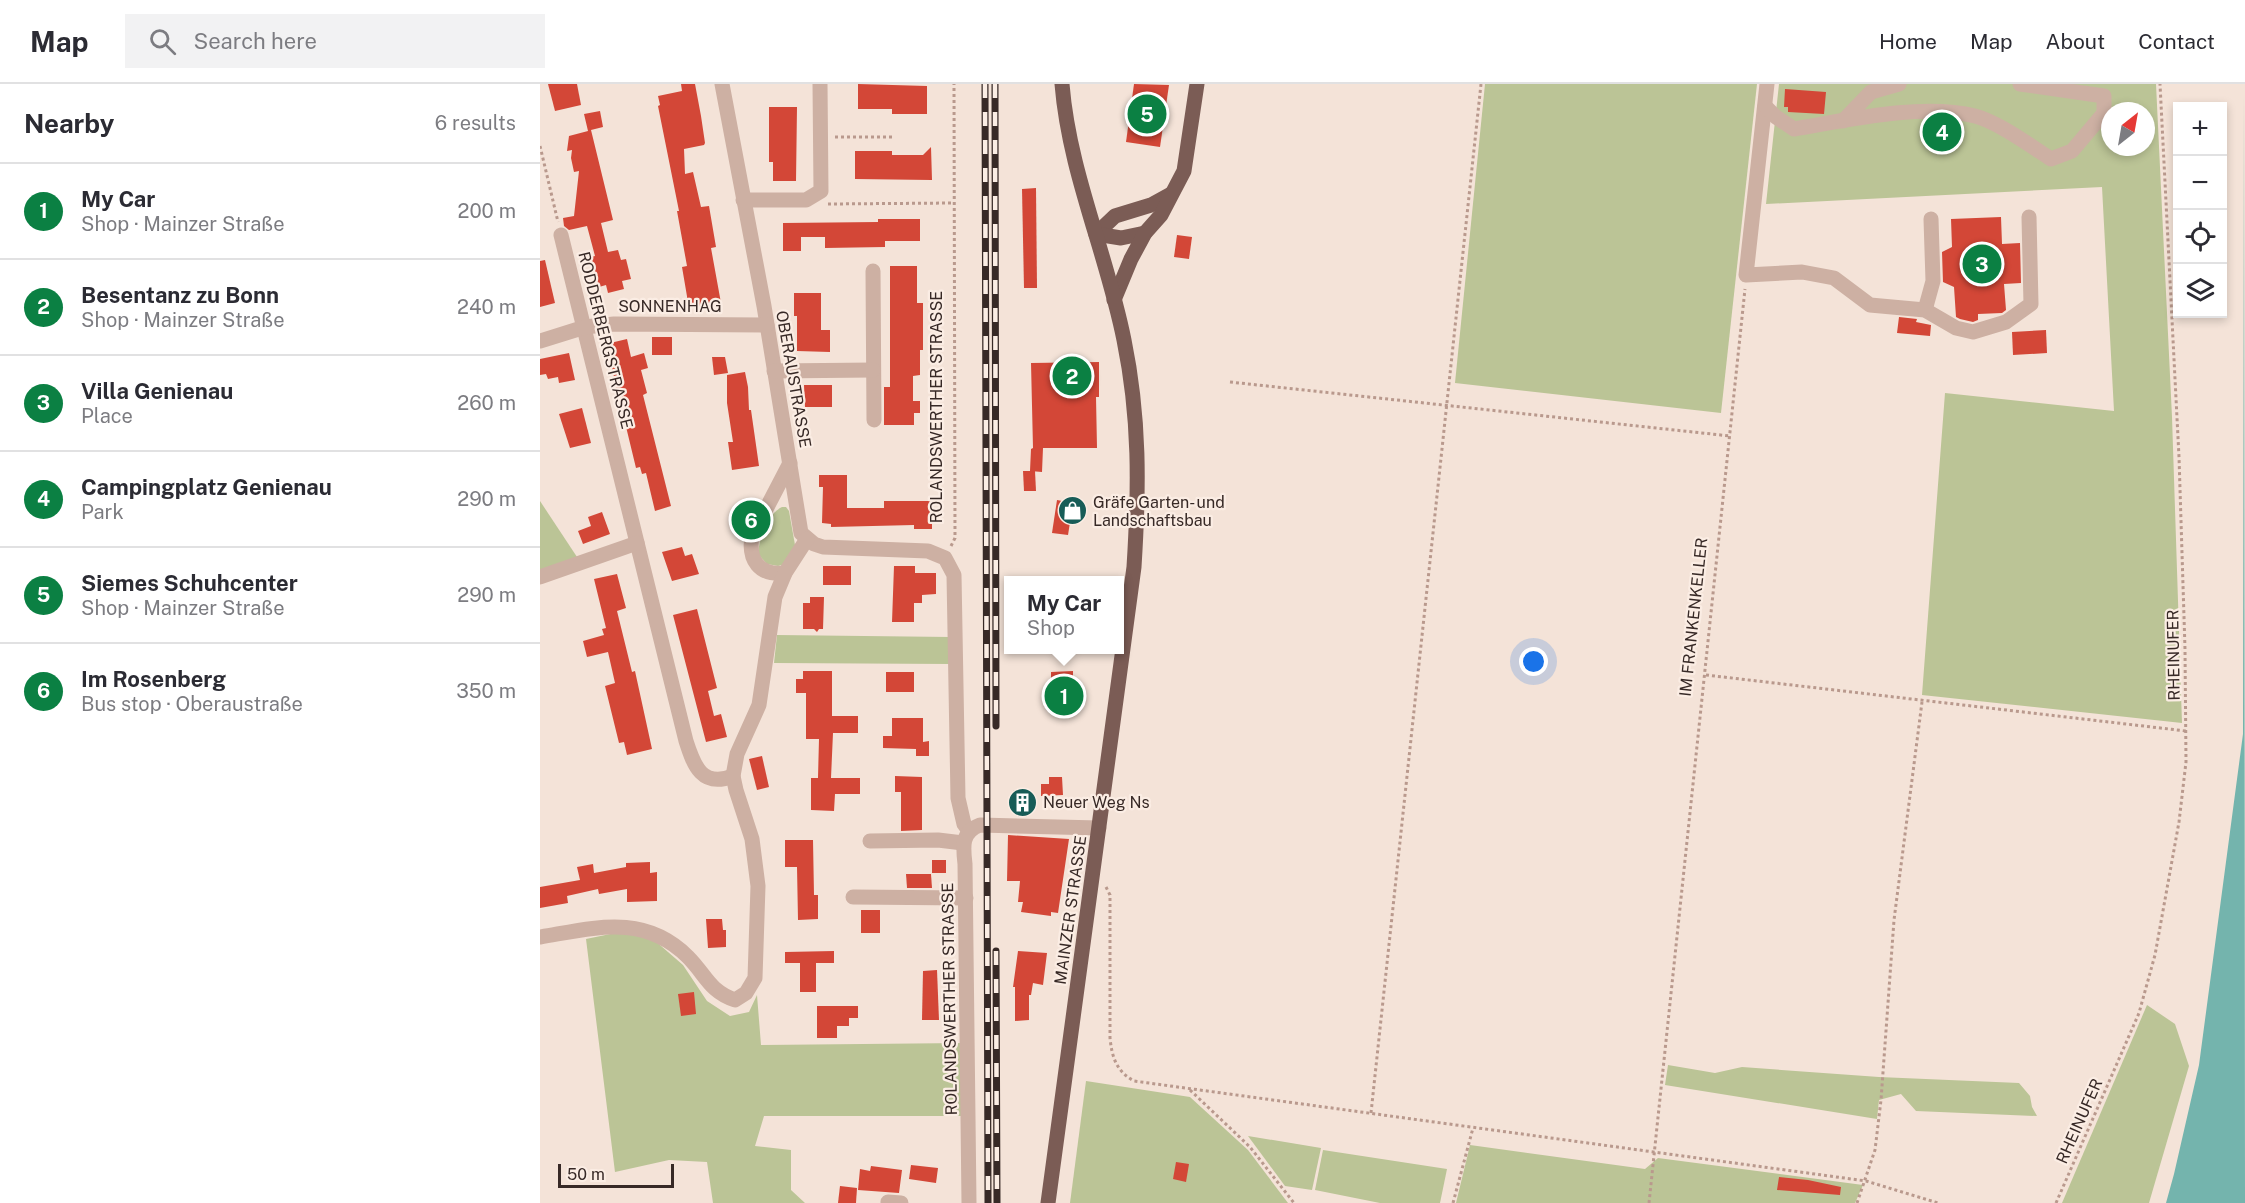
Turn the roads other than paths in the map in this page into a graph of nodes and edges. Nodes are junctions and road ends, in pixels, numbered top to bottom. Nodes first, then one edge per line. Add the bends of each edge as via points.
1 (722, 84) edge
2 (820, 84) edge
3 (1062, 84) edge
4 (1197, 84) edge
5 (1767, 84) edge
6 (1899, 84) edge
7 (2020, 84) edge
8 (1765, 106) junction
9 (1843, 121) junction
10 (1171, 194) junction
11 (743, 200) junction
12 (2029, 217) dead end
13 (1931, 219) dead end
14 (1145, 233) junction
15 (1096, 234) junction
16 (561, 235) road end
17 (873, 271) dead end
18 (1114, 300) junction
19 (1925, 310) junction
20 (767, 325) junction
21 (585, 327) junction
22 (540, 341) edge
23 (873, 370) junction
24 (774, 371) junction
25 (874, 420) dead end
26 (790, 462) junction
27 (807, 539) junction
28 (637, 543) junction
29 (785, 573) junction
30 (540, 577) edge
31 (1124, 642) edge
32 (1122, 654) edge
33 (733, 776) junction
34 (1099, 828) junction
35 (966, 837) junction
36 (870, 842) dead end
37 (853, 897) dead end
38 (966, 898) junction
39 (540, 937) edge
40 (969, 1203) edge
41 (1048, 1203) edge

1 - 11 street, OBERAUSTRASSE
2 - 11 street via 820,191 806,200
3 - 15 main road, MAINZER STRASSE via 1069,137
4 - 10 main road via 1184,171
5 - 8 street
6 - 9 street via 1871,92
7 - 9 street via 2104,96 2104,113 2072,151 2051,159 1977,116 1937,111
8 - 9 street via 1794,129
8 - 19 street via 1746,275 1802,273 1834,278 1870,305
10 - 14 main road via 1161,215
10 - 15 main road via 1115,216
11 - 20 street, OBERAUSTRASSE
12 - 19 street via 2031,304 2006,322 1973,332 1956,328
13 - 19 street via 1933,281
14 - 15 main road via 1121,238
14 - 18 main road
15 - 18 main road, MAINZER STRASSE
16 - 21 street, RODDERBERGSTRASSE
17 - 23 street
18 - 31 main road, MAINZER STRASSE via 1131,380 1138,449 1134,567
20 - 21 street, SONNENHAG
20 - 24 street, OBERAUSTRASSE
21 - 22 street, SONNENHAG
21 - 28 street, RODDERBERGSTRASSE
23 - 24 street
23 - 25 street
24 - 26 street, OBERAUSTRASSE
26 - 27 street, OBERAUSTRASSE via 798,521
26 - 29 street via 752,536 750,549 761,568 775,574
27 - 29 street
27 - 35 street, ROLANDSWERTHER STRASSE via 823,547 928,551 945,558 954,575 956,760
28 - 30 street
28 - 33 street, RODDERBERGSTRASSE via 693,762 705,777 720,781
29 - 33 street via 775,597 759,705 737,754
32 - 34 main road, MAINZER STRASSE
33 - 39 street via 752,839 758,886 754,978 746,993 735,1000 719,994 669,940 647,931 616,926
34 - 35 street via 980,825
34 - 41 main road, MAINZER STRASSE
35 - 36 street
35 - 38 street, ROLANDSWERTHER STRASSE
37 - 38 street
38 - 40 street, ROLANDSWERTHER STRASSE

